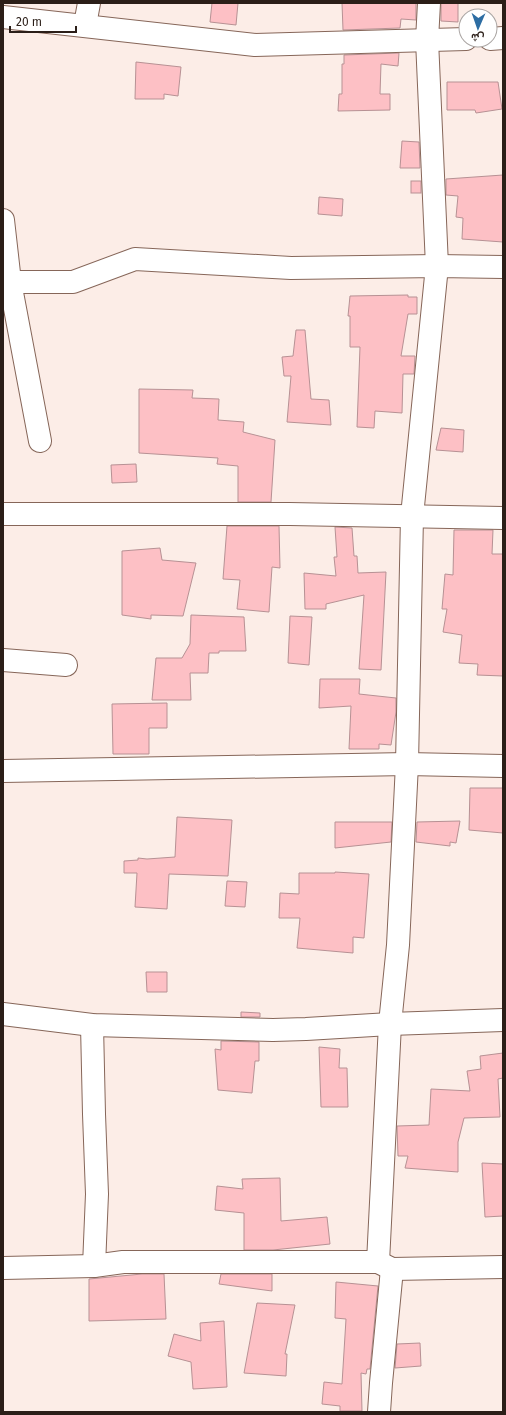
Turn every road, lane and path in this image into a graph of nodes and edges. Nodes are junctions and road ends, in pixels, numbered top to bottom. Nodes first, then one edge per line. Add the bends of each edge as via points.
1 (89, 3) edge
2 (429, 3) edge
3 (3, 17) edge
4 (85, 25) junction
5 (458, 39) edge
6 (427, 40) junction
7 (3, 220) edge
8 (437, 266) junction
9 (503, 267) edge
10 (6, 282) edge
11 (40, 441) dead end
12 (3, 514) edge
13 (412, 516) junction
14 (503, 518) edge
15 (3, 660) edge
16 (66, 665) dead end
17 (407, 764) junction
18 (503, 766) edge
19 (3, 771) edge
20 (3, 1014) edge
21 (503, 1020) edge
22 (390, 1024) junction
23 (92, 1025) junction
24 (385, 1265) junction
25 (94, 1266) junction
26 (503, 1267) edge
27 (3, 1268) edge
28 (379, 1412) edge

1 - 4 street
2 - 6 street
3 - 4 street
4 - 6 street via 255,45
5 - 6 street
6 - 8 street
7 - 10 street
8 - 9 street
8 - 10 street via 291,268 135,259 73,282
8 - 13 street
10 - 11 street
12 - 13 street
13 - 14 street
13 - 17 street
15 - 16 street
17 - 18 street
17 - 19 street
17 - 22 street via 398,945
20 - 23 street
21 - 22 street
22 - 23 street via 279,1030
22 - 24 street
23 - 25 street via 97,1194
24 - 25 street via 123,1262
24 - 26 street
24 - 28 street
25 - 27 street

